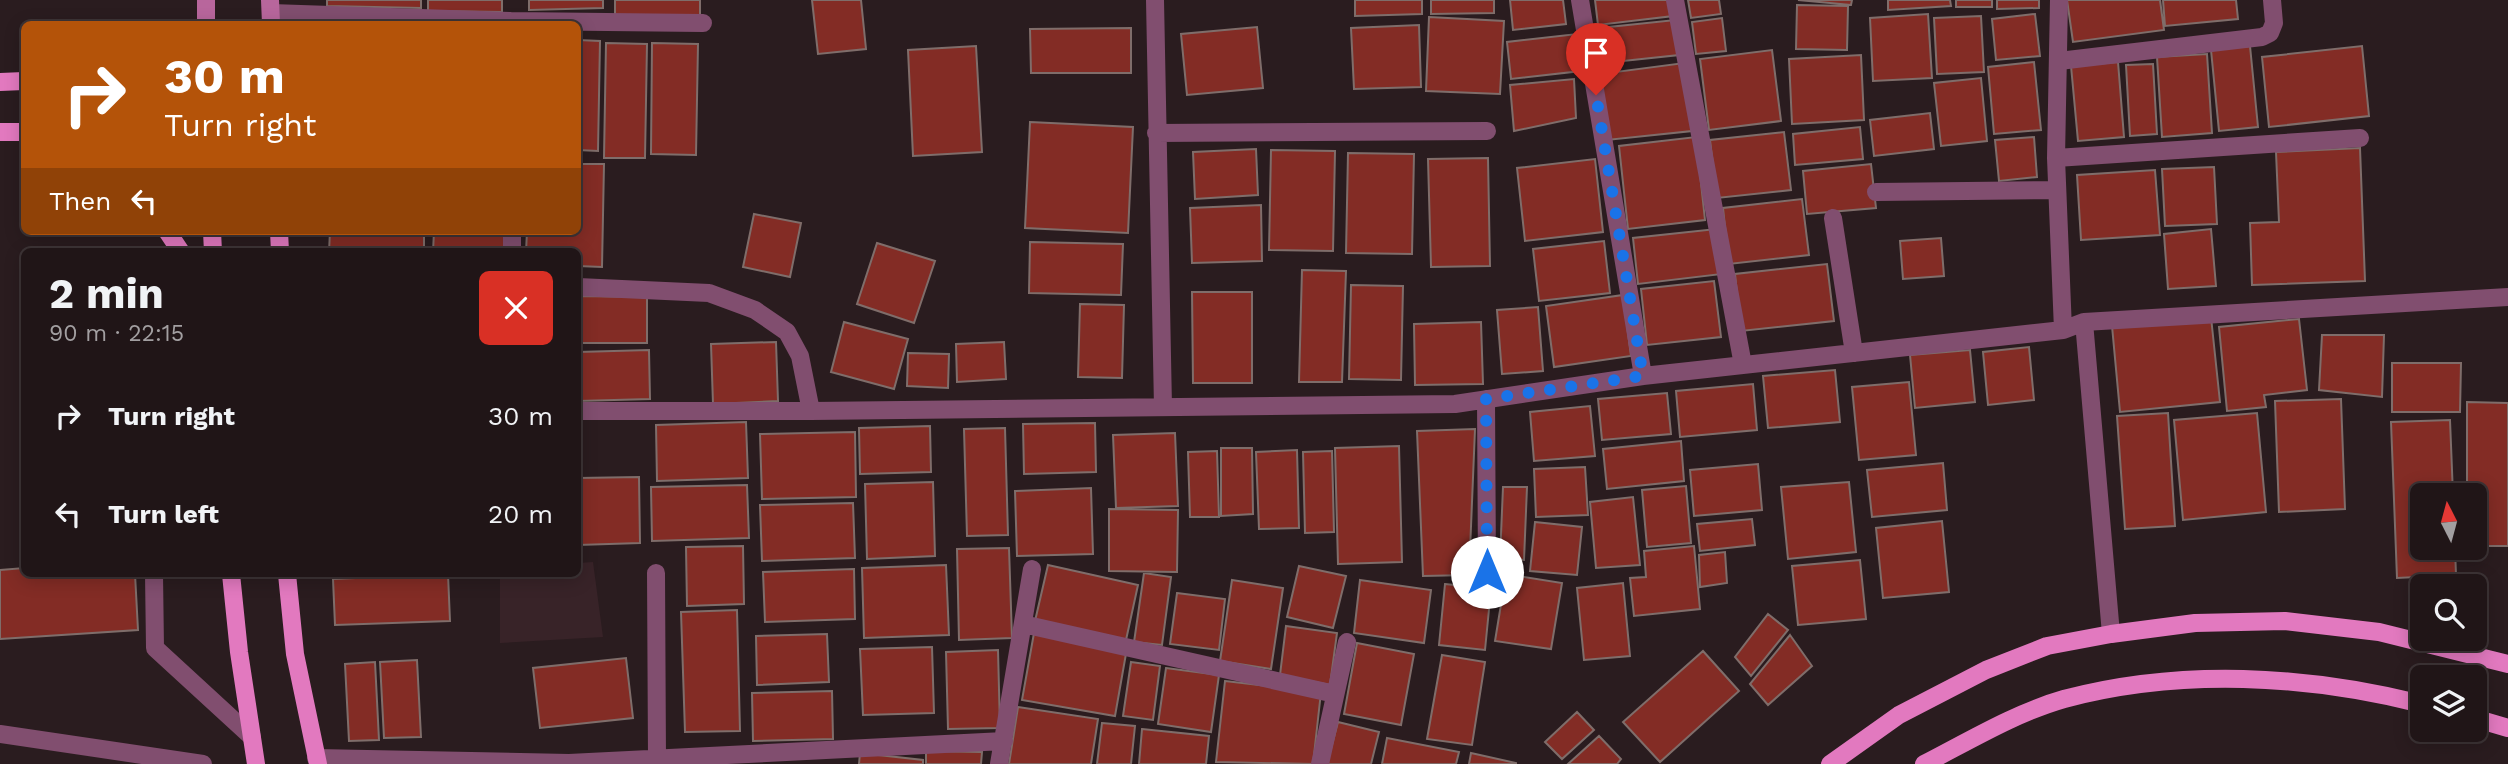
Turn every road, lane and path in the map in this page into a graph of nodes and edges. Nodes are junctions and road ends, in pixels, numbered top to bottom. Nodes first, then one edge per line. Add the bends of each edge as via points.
1 (206, 0) edge
2 (1155, 0) edge
3 (1580, 0) edge
4 (1675, 0) edge
5 (2059, 0) edge
6 (2272, 0) edge
7 (271, 12) edge
8 (206, 21) edge
9 (467, 21) edge
10 (581, 23) edge
11 (703, 23) dead end
12 (2059, 61) junction
13 (21, 81) edge
14 (0, 82) edge
15 (1487, 131) dead end
16 (0, 132) edge
17 (21, 132) edge
18 (1156, 133) junction
19 (2360, 138) dead end
20 (2056, 158) junction
21 (2057, 190) junction
22 (1876, 192) dead end
23 (1833, 218) dead end
24 (581, 287) edge
25 (2508, 298) edge
26 (2084, 322) junction
27 (2063, 330) junction
28 (1854, 354) junction
29 (1743, 365) junction
30 (1643, 376) junction
31 (1486, 399) junction
32 (1163, 407) junction
33 (581, 411) edge
34 (811, 411) junction
35 (1032, 569) dead end
36 (1487, 572) dead end
37 (656, 573) dead end
38 (154, 577) edge
39 (231, 577) edge
40 (287, 577) edge
41 (1023, 624) junction
42 (2110, 634) junction
43 (1347, 642) dead end
44 (2508, 664) edge
45 (1335, 694) junction
46 (2410, 701) edge
47 (0, 734) edge
48 (252, 737) junction
49 (1004, 741) junction
50 (657, 759) junction
51 (317, 761) edge
52 (204, 764) edge
53 (256, 764) edge
54 (569, 764) edge
55 (999, 764) edge
56 (1320, 764) edge
57 (1830, 764) edge
58 (1924, 764) edge

1 - 8 main road
2 - 18 street
3 - 30 street
4 - 29 street
5 - 12 street
6 - 12 street via 2274,23 2262,37
7 - 9 street
10 - 11 street
12 - 20 street
13 - 14 main road
15 - 18 street
16 - 17 main road
18 - 32 street
19 - 20 street
20 - 21 street
21 - 22 street
21 - 27 street
23 - 28 street
24 - 34 street via 709,293 755,310 787,332 800,356
25 - 26 street
26 - 27 street
26 - 42 street
27 - 28 street
28 - 29 street
29 - 30 street
30 - 31 street
31 - 32 street via 1455,404
31 - 36 street
32 - 34 street
33 - 34 street
35 - 41 street
37 - 50 street
38 - 48 street via 155,648
39 - 48 main road
40 - 51 main road via 295,654
41 - 45 street
41 - 49 street
42 - 44 main road via 2194,623 2285,621 2379,632
42 - 57 main road via 2047,646 1986,670 1899,715
43 - 45 street
45 - 56 street
46 - 58 main road via 2284,680 2196,678 2063,699 2011,719
47 - 52 street
48 - 53 main road
49 - 50 street
49 - 55 street
50 - 54 street
51 - 54 street

